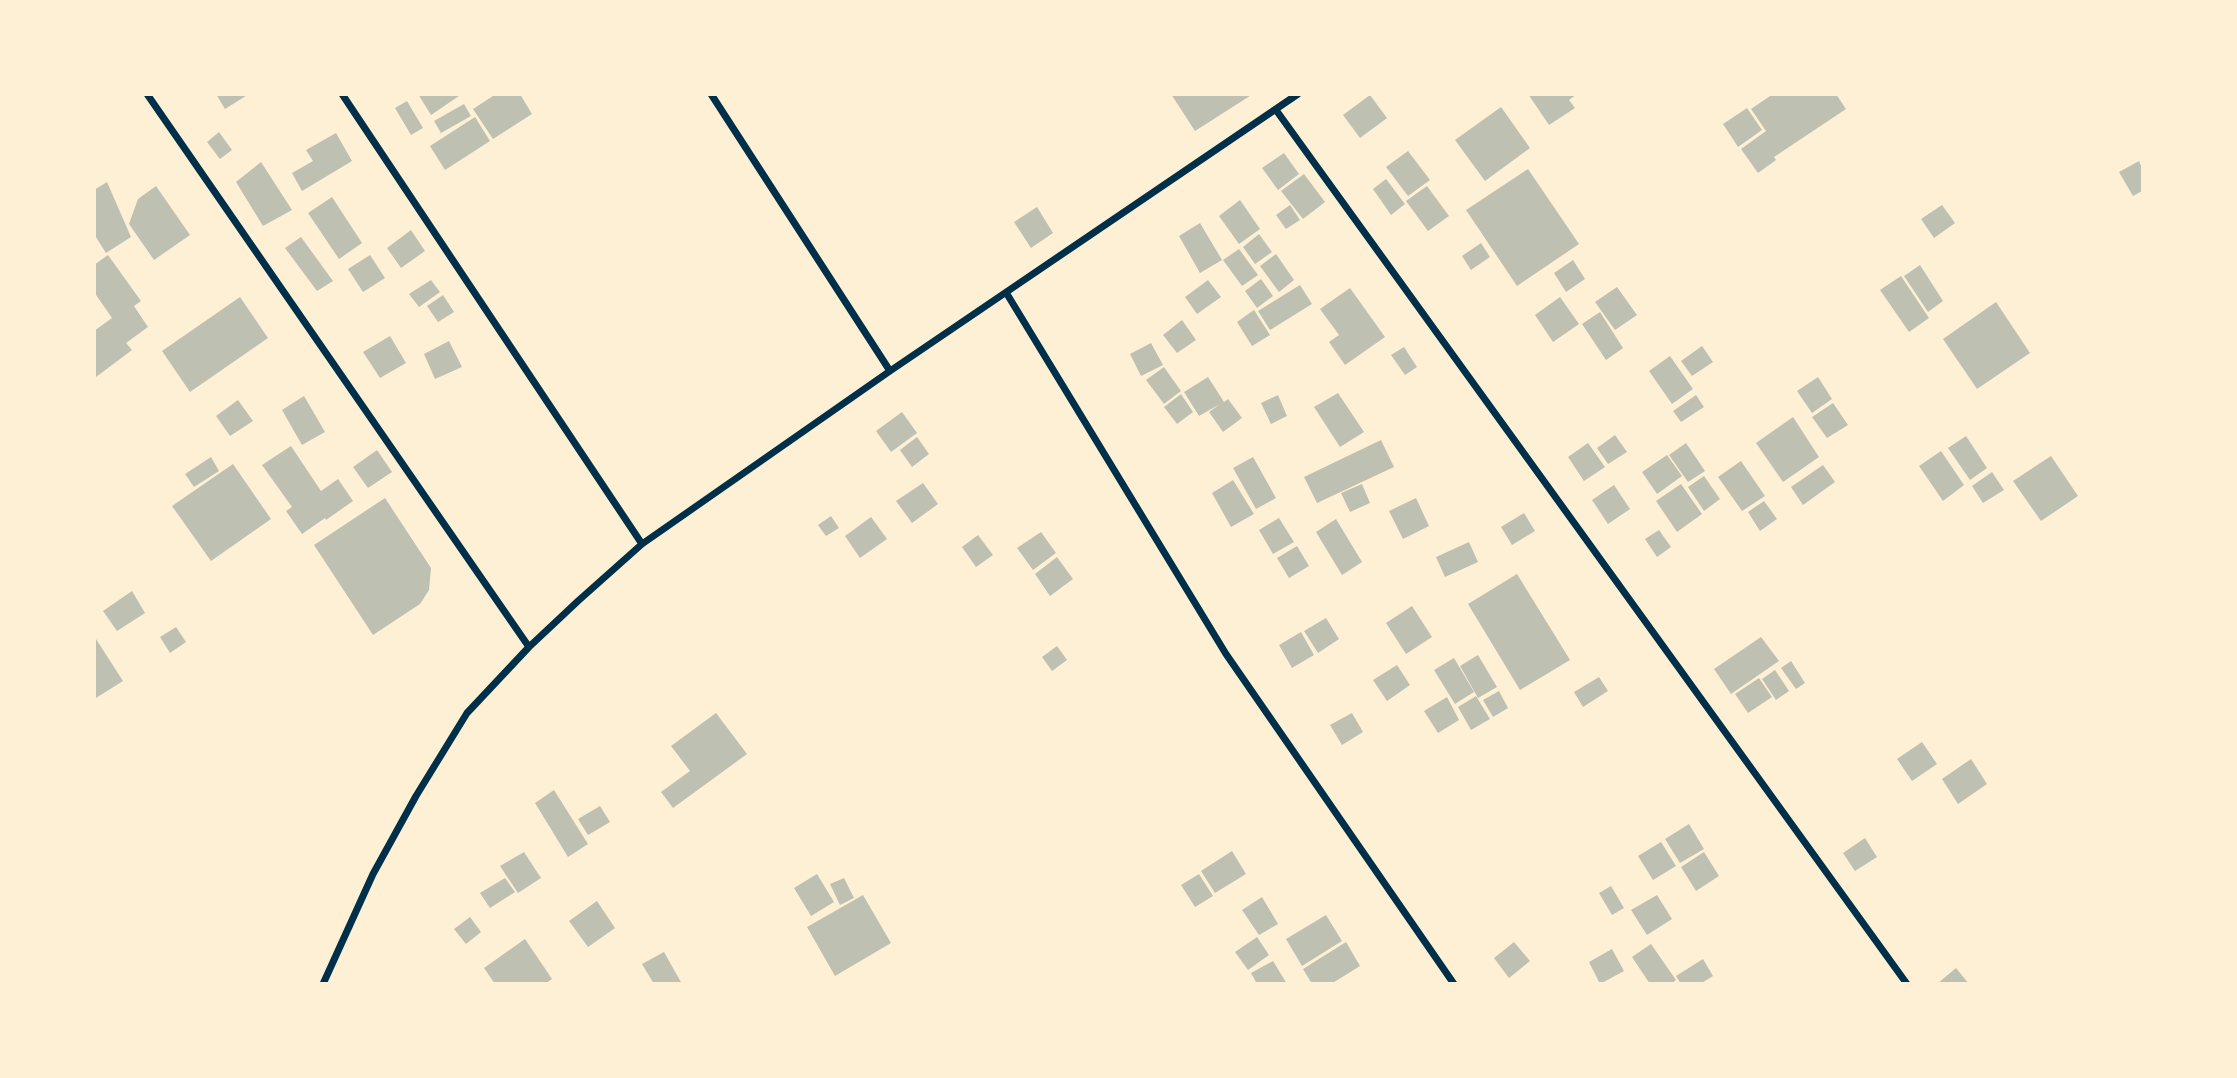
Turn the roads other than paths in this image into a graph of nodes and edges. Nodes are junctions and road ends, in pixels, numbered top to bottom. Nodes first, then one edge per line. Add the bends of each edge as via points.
1 (147, 94) edge
2 (342, 94) edge
3 (711, 94) edge
4 (1298, 94) edge
5 (1276, 110) junction
6 (1007, 294) junction
7 (890, 371) junction
8 (642, 544) junction
9 (529, 647) junction
10 (323, 984) edge
11 (1454, 984) edge
12 (1907, 984) edge

1 - 9 street
2 - 8 street
3 - 7 street
4 - 5 street
5 - 6 street
5 - 12 street
6 - 7 street
6 - 11 street via 1226,654
7 - 8 street
8 - 9 street
9 - 10 street via 467,713 423,784 373,874

